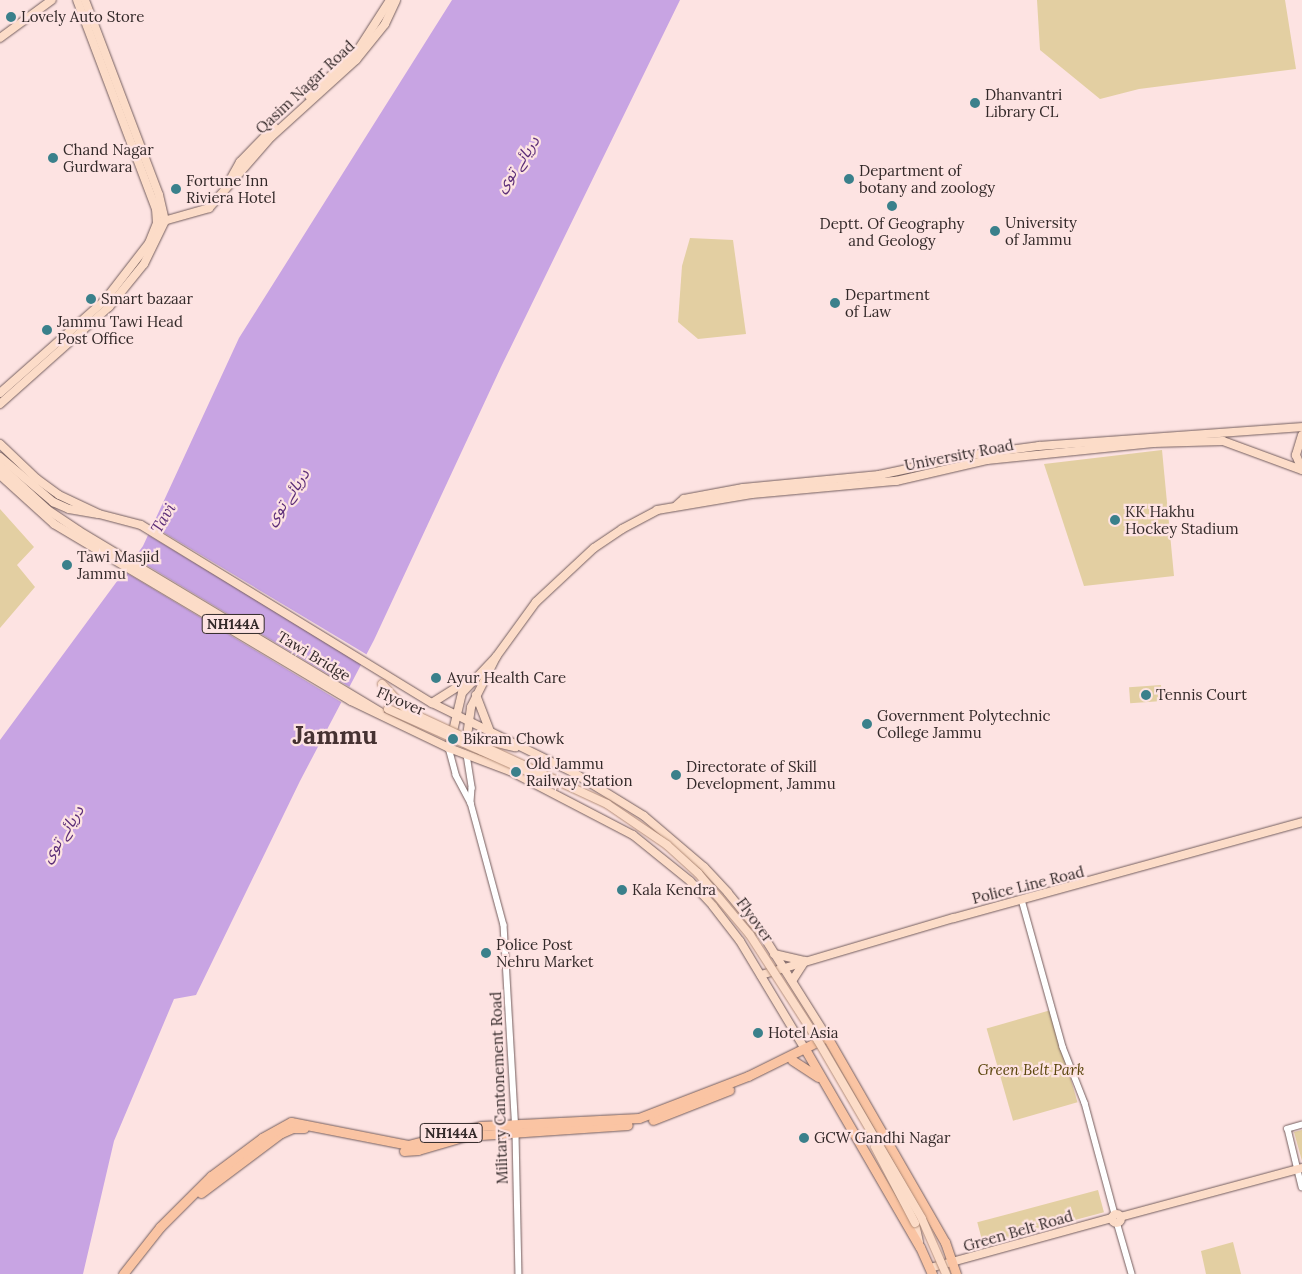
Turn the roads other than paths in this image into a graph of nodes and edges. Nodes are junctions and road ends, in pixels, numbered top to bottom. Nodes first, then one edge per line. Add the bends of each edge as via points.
1 (52, 0) edge
2 (77, 0) edge
3 (85, 0) edge
4 (390, 0) edge
5 (396, 0) edge
6 (0, 38) edge
7 (225, 189) junction
8 (161, 222) junction
9 (0, 393) edge
10 (0, 404) edge
11 (1302, 427) edge
12 (1302, 435) edge
13 (1217, 436) junction
14 (0, 444) edge
15 (0, 457) edge
16 (0, 466) edge
17 (1302, 470) edge
18 (0, 475) edge
19 (99, 514) junction
20 (112, 555) junction
21 (496, 657) junction
22 (372, 665) junction
23 (481, 671) junction
24 (476, 695) junction
25 (352, 698) junction
26 (364, 700) junction
27 (432, 703) junction
28 (456, 717) junction
29 (468, 722) junction
30 (396, 723) junction
31 (491, 734) junction
32 (516, 747) junction
33 (449, 748) junction
34 (467, 755) junction
35 (488, 763) junction
36 (471, 803) junction
37 (1302, 822) edge
38 (1022, 900) junction
39 (774, 954) junction
40 (805, 961) junction
41 (782, 967) junction
42 (761, 975) junction
43 (792, 982) junction
44 (828, 1039) junction
45 (806, 1051) junction
46 (792, 1060) junction
47 (825, 1084) junction
48 (1302, 1125) edge
49 (516, 1130) junction
50 (1300, 1168) edge
51 (1302, 1187) edge
52 (1116, 1218) junction
53 (920, 1247) junction
54 (952, 1263) junction
55 (931, 1271) edge
56 (123, 1274) edge
57 (129, 1274) edge
58 (520, 1274) edge
59 (946, 1274) edge
60 (956, 1274) edge
61 (1132, 1274) edge

1 - 6 main road
2 - 8 main road
3 - 8 main road via 159,195
4 - 7 main road, Qasim Nagar Road via 358,50 253,146 227,180
5 - 7 main road, Qasim Nagar Road via 385,24 356,60 271,137
7 - 8 main road, Qasim Nagar Road via 209,208
8 - 9 main road via 105,300
8 - 10 main road via 144,264 110,307
11 - 13 main road, University Road
12 - 17 main road via 1296,455
13 - 17 main road, University Road
13 - 21 main road, University Road via 987,453 879,475 743,488 684,499 638,519 583,557 532,606
14 - 19 main road via 47,487
15 - 19 main road via 53,502 69,509
16 - 20 main road via 48,510
18 - 20 main road via 48,521
19 - 22 main road via 141,525
20 - 25 main road, Tawi Bridge / NH144A
21 - 23 main road
21 - 24 main road
22 - 27 main road
22 - 59 main road, Flyover, bridge via 382,684 407,711 607,804 666,845 698,873 750,935 817,1039 922,1219
23 - 27 main road
23 - 28 main road via 462,693
24 - 29 main road
24 - 31 main road
25 - 26 main road, Tawi Bridge
25 - 30 main road
26 - 30 main road, Tawi Bridge
26 - 53 main road, Flyover, bridge via 605,808 664,848 695,876 746,937 813,1041 915,1223
27 - 28 main road
28 - 29 main road
28 - 33 main road
29 - 31 main road
29 - 34 main road
30 - 33 main road
31 - 32 main road
32 - 35 main road via 508,748 488,741 481,752
32 - 39 main road via 574,773 662,830 728,893
33 - 34 main road
33 - 36 street via 456,775
34 - 35 main road
34 - 36 street, Military Cantonement Road
35 - 42 main road via 600,815 659,854 713,906
36 - 49 street, Military Cantonement Road via 504,925
37 - 38 main road, Police Line Road
38 - 40 main road, Police Line Road
38 - 52 street via 1063,1047 1085,1103
39 - 40 main road
39 - 41 main road
40 - 41 main road, Police Line Road
40 - 43 main road
41 - 42 main road, Police Line Road
41 - 43 main road
42 - 45 main road
43 - 44 main road
44 - 45 highway, NH144A
44 - 54 highway via 889,1140 945,1242
45 - 46 highway, NH144A
45 - 47 highway
45 - 49 highway, NH144A via 646,1117
46 - 47 highway
46 - 49 highway, NH144A via 657,1119 602,1129
47 - 53 highway
48 - 50 street via 1288,1129
49 - 56 highway, NH144A via 471,1128 408,1145 303,1122 286,1123 211,1176 160,1227
49 - 57 highway, NH144A via 466,1136 405,1151 293,1128 240,1161 201,1194
49 - 58 street, Military Cantonement Road
50 - 51 street
50 - 52 main road, Green Belt Road
52 - 54 main road, Green Belt Road
52 - 61 street
53 - 55 highway
54 - 55 main road, Green Belt Road
54 - 60 highway

